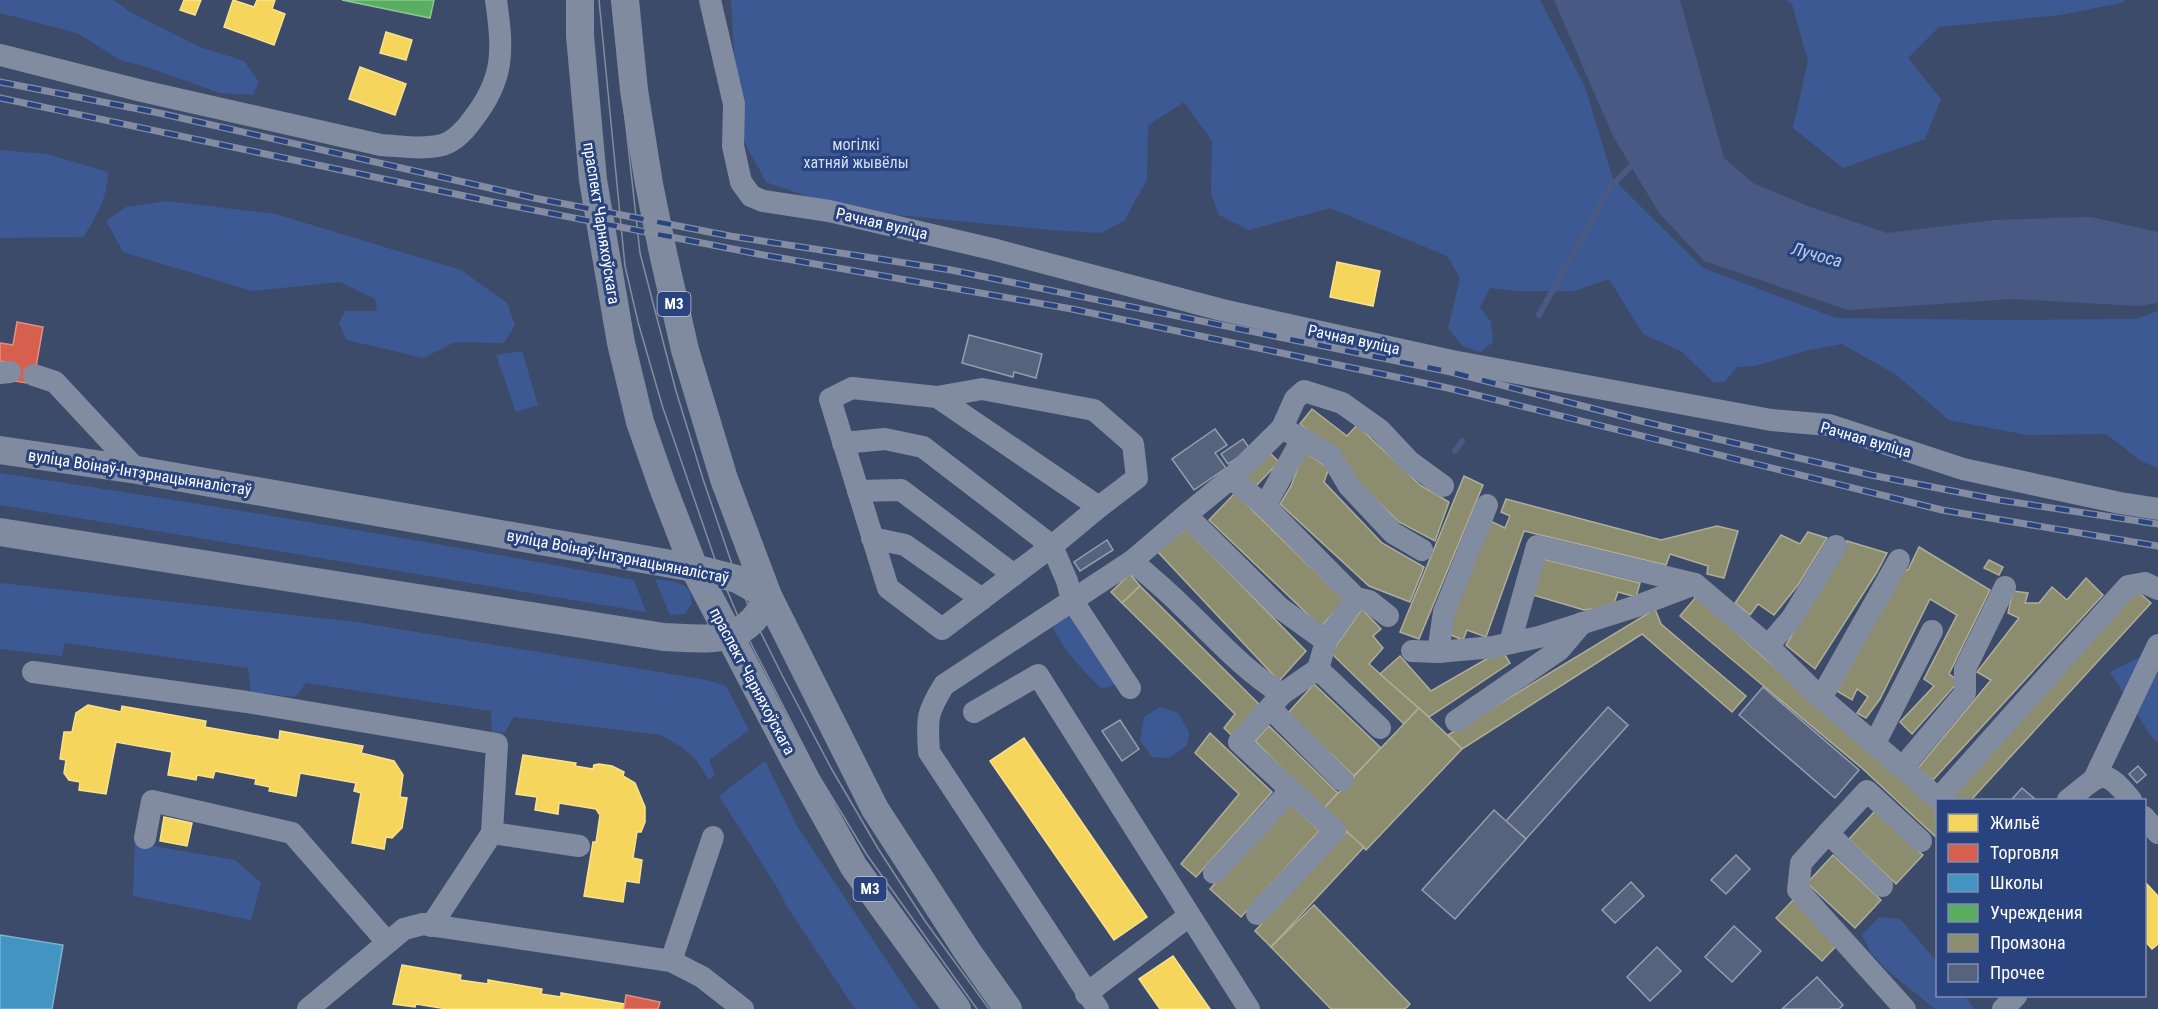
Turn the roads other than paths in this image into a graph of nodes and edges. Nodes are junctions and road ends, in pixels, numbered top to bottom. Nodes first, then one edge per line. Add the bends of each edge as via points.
1 (496, 0) edge
2 (580, 0) edge
3 (625, 0) edge
4 (710, 0) edge
5 (0, 55) edge
6 (34, 375) dead end
7 (937, 397) junction
8 (1292, 434) junction
9 (843, 443) junction
10 (0, 450) edge
11 (137, 470) junction
12 (1231, 478) junction
13 (1443, 486) dead end
14 (858, 491) junction
15 (1264, 506) junction
16 (1487, 506) dead end
17 (1099, 507) junction
18 (2158, 509) edge
19 (1186, 515) junction
20 (0, 532) edge
21 (872, 538) junction
22 (1052, 546) junction
23 (1836, 546) dead end
24 (1422, 550) dead end
25 (1899, 560) dead end
26 (1132, 561) junction
27 (694, 568) junction
28 (1014, 575) junction
29 (1695, 584) junction
30 (2005, 587) dead end
31 (2158, 589) edge
32 (768, 596) junction
33 (1356, 598) junction
34 (982, 599) junction
35 (1072, 600) junction
36 (1388, 616) dead end
37 (1584, 622) junction
38 (1932, 631) dead end
39 (729, 635) junction
40 (1326, 641) junction
41 (1510, 644) junction
42 (2158, 645) edge
43 (1768, 646) junction
44 (1412, 651) dead end
45 (1438, 652) junction
46 (1318, 669) junction
47 (33, 672) dead end
48 (1130, 688) dead end
49 (1821, 698) junction
50 (1276, 701) junction
51 (974, 712) dead end
52 (1456, 721) dead end
53 (1380, 728) dead end
54 (1874, 745) junction
55 (1902, 768) junction
56 (2094, 779) junction
57 (1342, 780) dead end
58 (1291, 790) junction
59 (1938, 799) edge
60 (1940, 799) edge
61 (2070, 799) edge
62 (2129, 799) edge
63 (2146, 818) edge
64 (492, 833) junction
65 (1827, 833) junction
66 (2158, 833) edge
67 (713, 837) dead end
68 (145, 838) dead end
69 (1921, 841) dead end
70 (579, 846) dead end
71 (1214, 873) dead end
72 (1882, 885) dead end
73 (1257, 915) dead end
74 (1189, 916) junction
75 (431, 926) junction
76 (387, 942) junction
77 (671, 961) junction
78 (2015, 997) edge
79 (1092, 1001) edge
80 (308, 1009) edge
81 (744, 1009) edge
82 (957, 1009) edge
83 (1008, 1009) edge
84 (1249, 1009) edge
85 (1905, 1009) edge
86 (2003, 1009) edge

1 - 5 street via 501,34 498,77 489,99 465,130 444,145 381,145
2 - 27 main road, праспект Чарняхоўскага / М3 via 581,58 593,180 621,343 640,422
3 - 32 main road, М3 via 649,184 685,350 724,479
4 - 18 street, Рачная вуліца via 734,104 733,146 741,182 751,196 841,213 1222,310 1452,360 1771,420 1829,425 1963,469
6 - 11 street via 55,382
7 - 9 street via 852,388 830,399
7 - 17 street
7 - 17 street via 982,389 1094,410 1133,444 1137,478
8 - 12 street
8 - 13 street via 1295,399 1304,391 1342,403 1380,430 1410,462
8 - 15 street
8 - 24 street via 1331,456 1349,486 1393,533
9 - 14 street
9 - 22 street via 885,439 923,447
10 - 11 main road, вуліца Воінаў-Інтэрнацыяналістаў
11 - 27 main road, вуліца Воінаў-Інтэрнацыяналістаў
12 - 15 street
12 - 19 street
14 - 21 street
14 - 28 street via 901,490
15 - 33 street
16 - 45 street via 1444,612
17 - 22 street
19 - 26 street
19 - 40 street via 1280,608
20 - 39 main road via 626,632 703,638
21 - 34 street via 905,545
21 - 34 street via 888,588 942,629
22 - 28 street
22 - 35 street
23 - 43 street via 1792,618
25 - 49 street
26 - 35 street
26 - 50 street via 1265,683
27 - 32 main road, вуліца Воінаў-Інтэрнацыяналістаў via 737,579
27 - 39 main road, праспект Чарняхоўскага / М3
28 - 34 street
29 - 37 street
29 - 41 street via 1537,546
29 - 43 street
30 - 55 street via 1965,669 1965,693
31 - 60 street via 2145,583 2128,586
32 - 39 main road via 754,619
32 - 83 main road, М3 via 875,809
33 - 36 street
33 - 40 street
35 - 48 street
35 - 79 street via 944,685 930,707 927,724 929,752
37 - 41 street
37 - 52 street via 1559,650
38 - 54 street
39 - 82 main road, праспект Чарняхоўскага / М3 via 855,867
40 - 46 street
41 - 45 street
42 - 56 street
43 - 49 street
44 - 45 street
46 - 50 street
46 - 53 street
47 - 64 street via 247,702 497,744
49 - 54 street
50 - 57 street
50 - 58 street via 1239,742
51 - 74 street via 1038,675
54 - 55 street
55 - 59 street
56 - 61 street
56 - 62 street via 2112,779
58 - 71 street
58 - 73 street via 1335,831
63 - 66 street
64 - 70 street
64 - 75 street
65 - 69 street via 1867,791
65 - 72 street
65 - 85 street via 1801,863 1798,890
67 - 77 street
68 - 76 street via 152,801 292,833
74 - 79 street
74 - 84 street
75 - 76 street via 404,929
75 - 77 street
76 - 80 street
77 - 81 street via 702,977
78 - 86 street

